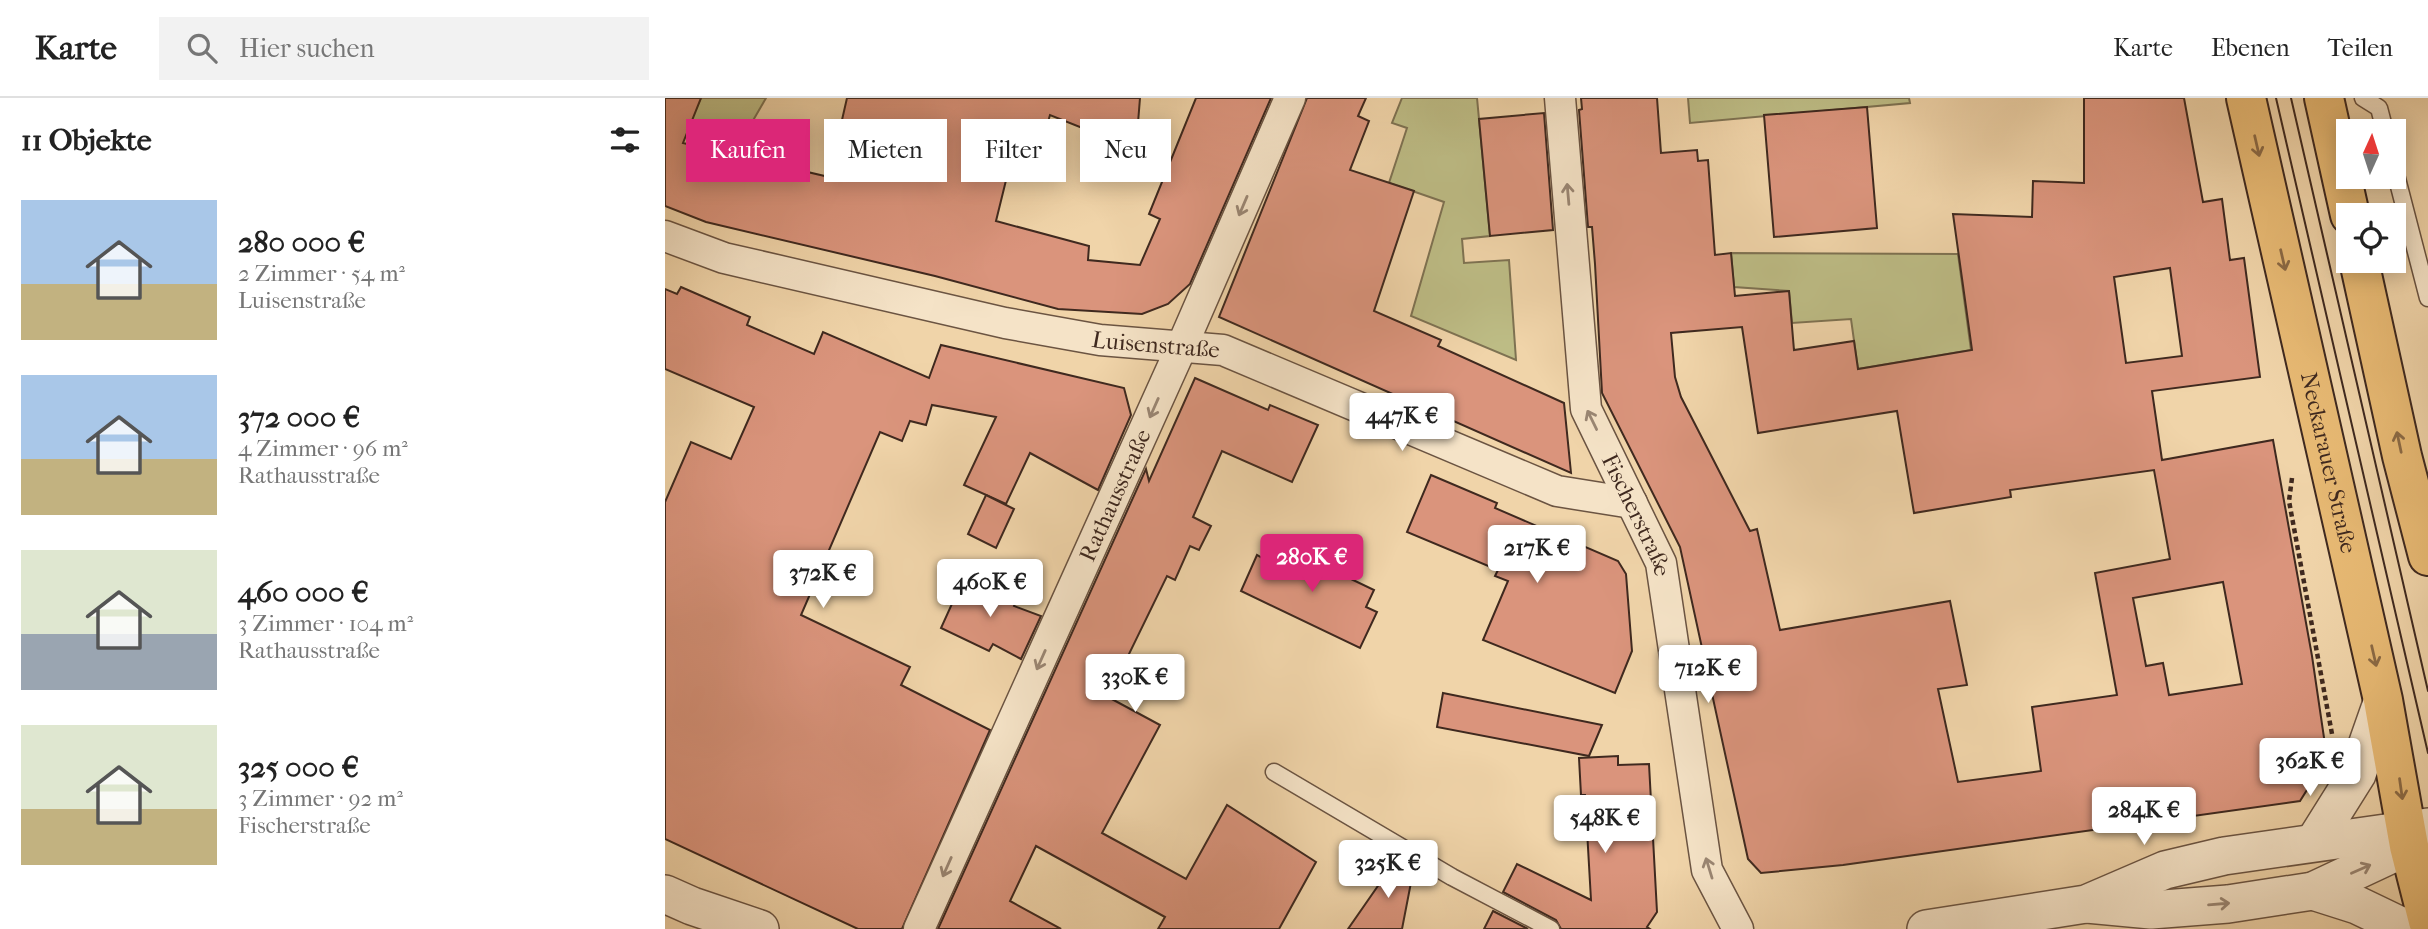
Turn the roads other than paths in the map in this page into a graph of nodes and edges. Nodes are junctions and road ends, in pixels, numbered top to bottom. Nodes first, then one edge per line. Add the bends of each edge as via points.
1 (1290, 98) edge
2 (1560, 98) edge
3 (2246, 98) edge
4 (2324, 98) edge
5 (2364, 98) edge
6 (2382, 119) edge
7 (2400, 189) edge
8 (2347, 203) edge
9 (665, 236) edge
10 (2362, 273) edge
11 (2428, 298) edge
12 (1182, 346) junction
13 (1632, 503) junction
14 (2428, 556) edge
15 (2383, 700) junction
16 (1275, 772) dead end
17 (2418, 833) edge
18 (2315, 842) junction
19 (2313, 891) junction
20 (678, 900) edge
21 (2086, 904) junction
22 (2372, 920) edge
23 (2428, 921) edge
24 (724, 929) edge
25 (760, 929) edge
26 (919, 929) edge
27 (1551, 929) edge
28 (1738, 929) edge
29 (1926, 929) edge
30 (2407, 929) edge

1 -> 12 street, Rathausstraße
13 -> 2 street, Fischerstraße via 1587,409
3 -> 15 main road, Neckarauer Straße
4 - 8 main road
5 - 6 lane via 2379,108
7 - 11 lane
9 - 12 street, Luisenstraße via 724,258 1005,323 1100,340
14 -> 10 main road
12 - 13 street, Luisenstraße via 1223,350 1557,491
12 -> 26 street, Rathausstraße
28 -> 13 street, Fischerstraße via 1707,870 1661,564
15 -> 17 main road, Neckarauer Straße
15 - 18 street via 2357,774
16 - 27 lane via 1452,877
17 - 18 street
19 -> 17 street
17 - 23 main road, Neckarauer Straße
18 - 21 street via 2165,870
21 -> 19 street via 2151,910
19 - 22 street
20 - 24 street
20 - 25 street
21 - 29 street
22 - 30 street

